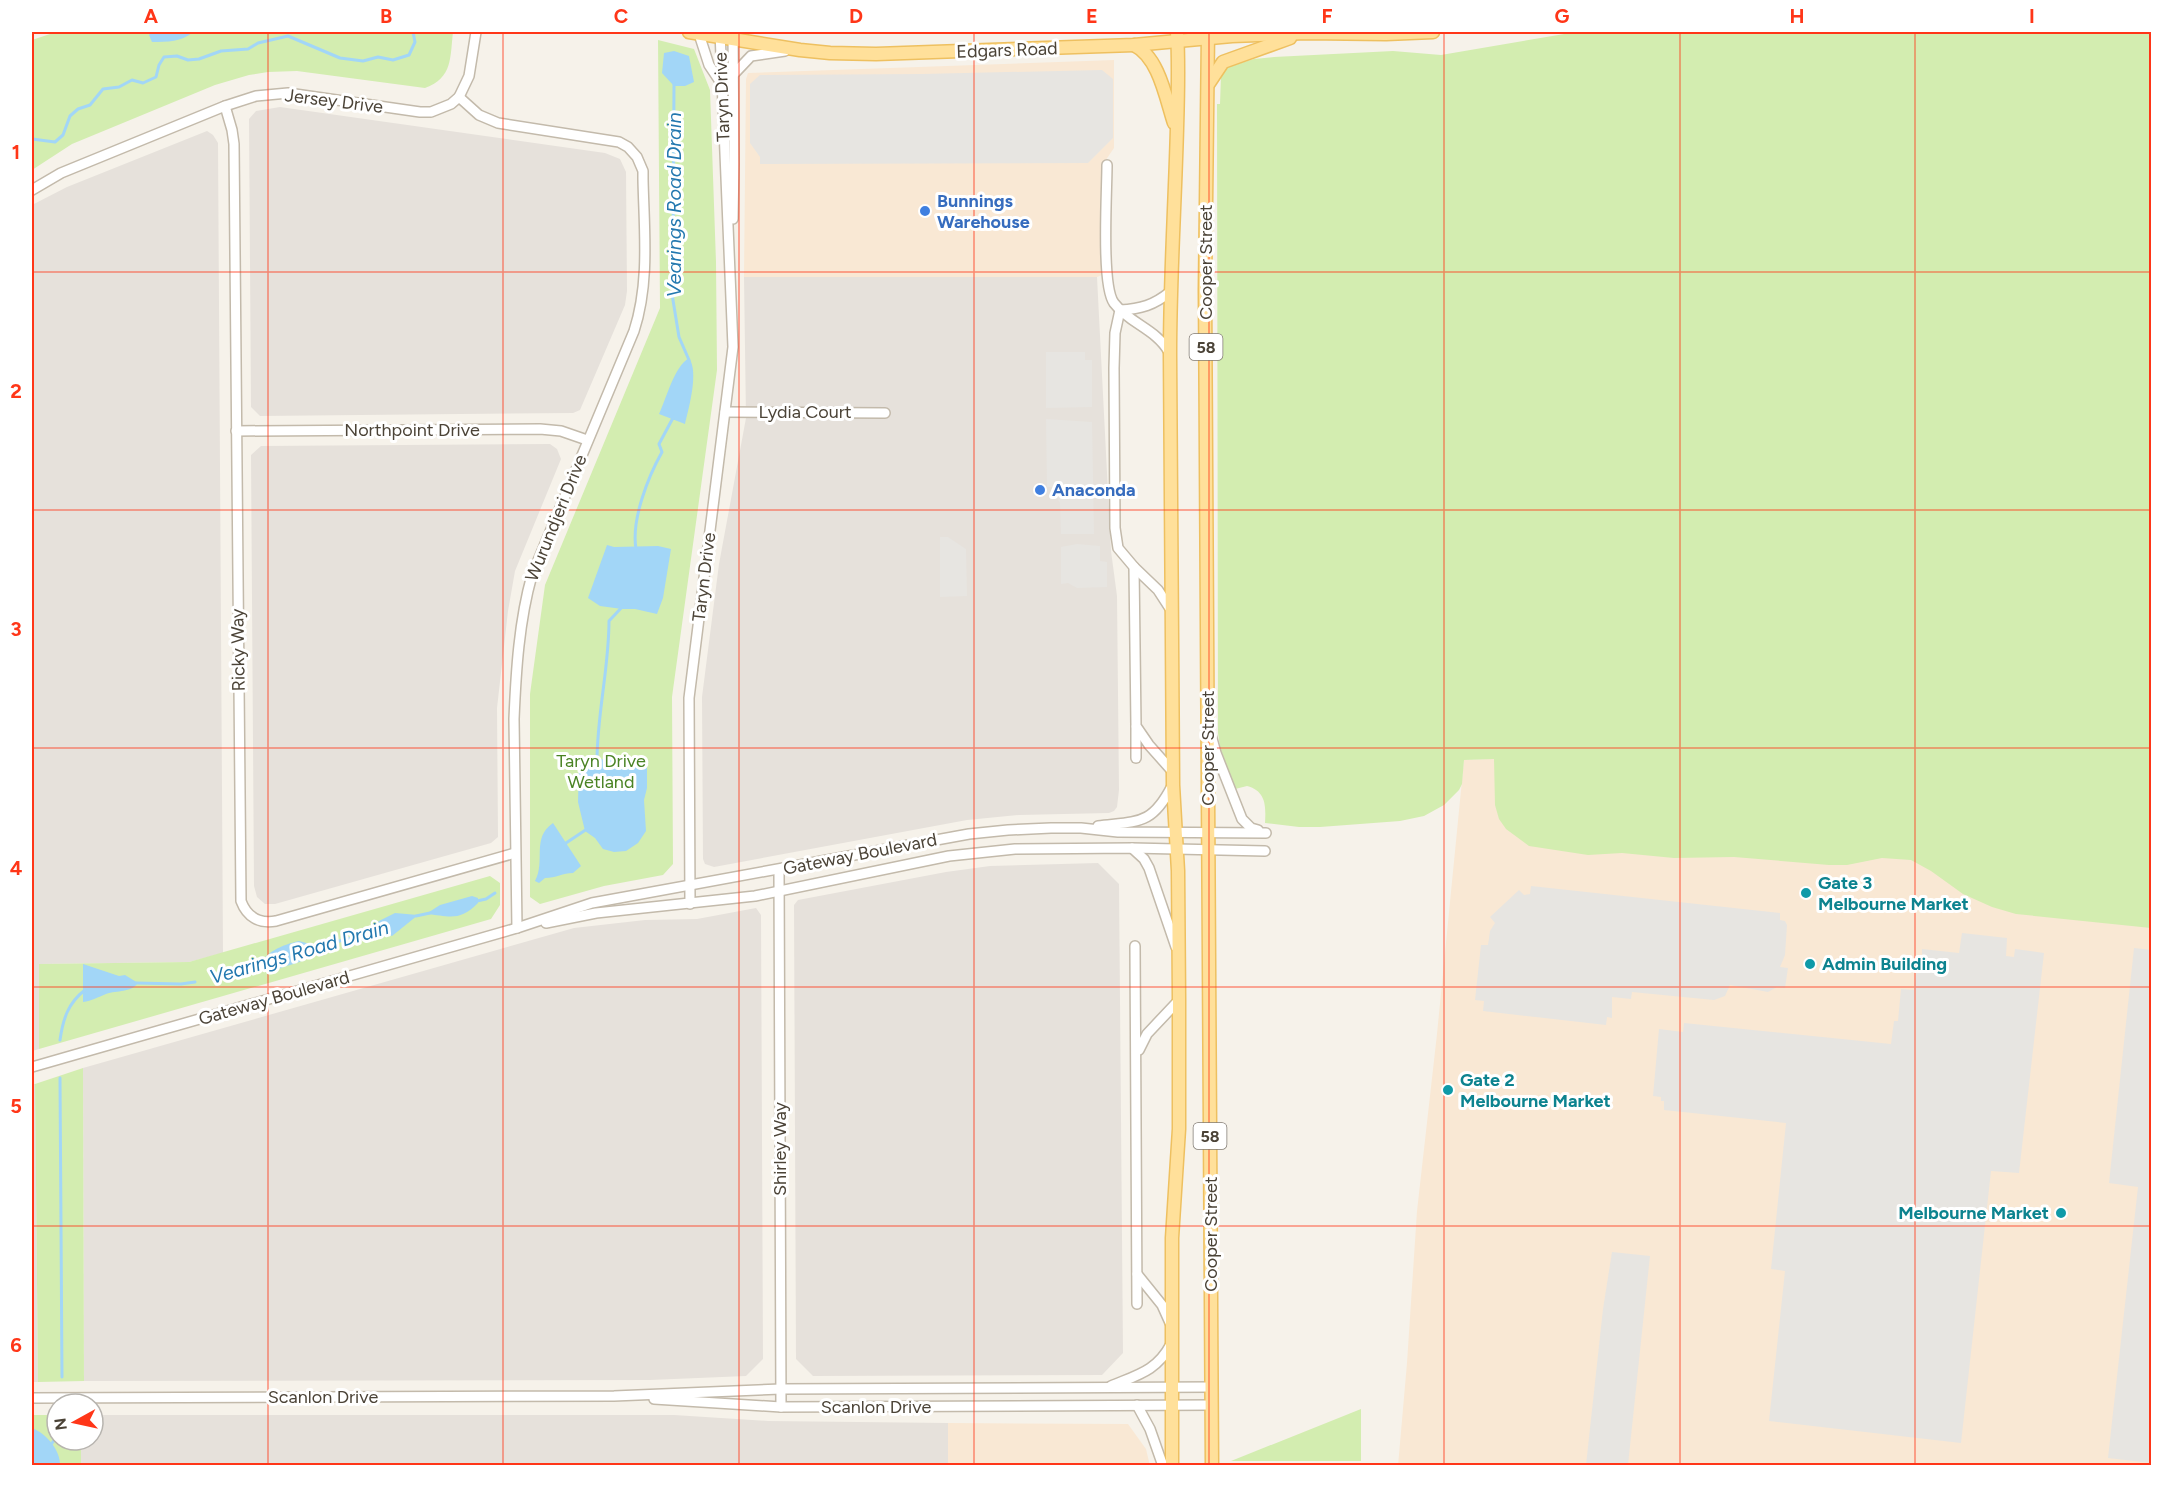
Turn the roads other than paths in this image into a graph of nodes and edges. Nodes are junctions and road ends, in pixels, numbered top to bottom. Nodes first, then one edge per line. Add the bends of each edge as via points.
1 (476, 32) edge
2 (1433, 32) edge
3 (694, 33) edge
4 (1306, 33) edge
5 (720, 34) edge
6 (733, 35) edge
7 (1208, 35) edge
8 (1177, 37) edge
9 (1134, 45) junction
10 (800, 50) junction
11 (732, 76) junction
12 (720, 83) junction
13 (1208, 85) junction
14 (459, 97) junction
15 (225, 106) junction
16 (1177, 130) junction
17 (1107, 165) dead end
18 (32, 189) edge
19 (731, 270) junction
20 (1170, 292) junction
21 (1120, 310) junction
22 (1170, 354) junction
23 (725, 412) junction
24 (885, 413) dead end
25 (236, 431) junction
26 (587, 440) junction
27 (1134, 567) junction
28 (1173, 612) junction
29 (1208, 723) junction
30 (1136, 726) junction
31 (1136, 758) dead end
32 (1173, 772) junction
33 (1173, 785) junction
34 (1081, 828) junction
35 (1174, 831) junction
36 (1208, 831) junction
37 (945, 838) junction
38 (1132, 848) junction
39 (1177, 849) junction
40 (1208, 850) junction
41 (1264, 851) dead end
42 (515, 853) junction
43 (949, 856) junction
44 (779, 870) junction
45 (689, 885) junction
46 (780, 891) junction
47 (690, 904) junction
48 (517, 928) junction
49 (1135, 946) dead end
50 (1179, 958) junction
51 (1179, 1000) junction
52 (1136, 1058) junction
53 (32, 1067) edge
54 (1137, 1274) junction
55 (1137, 1305) dead end
56 (1172, 1327) junction
57 (1172, 1343) junction
58 (1212, 1387) junction
59 (1106, 1388) junction
60 (1172, 1388) junction
61 (781, 1389) junction
62 (614, 1396) junction
63 (32, 1398) edge
64 (1137, 1405) junction
65 (1172, 1405) junction
66 (1212, 1406) junction
67 (781, 1407) junction
68 (1163, 1466) edge
69 (1172, 1466) edge
70 (1212, 1466) edge

1 - 14 street via 469,76
2 - 4 main road, Edgars Road
3 - 5 main road, Edgars Road
3 - 12 street
4 - 7 main road, Edgars Road
4 - 13 main road via 1227,60
5 - 6 main road, Edgars Road
5 - 12 street, Taryn Drive
6 - 10 main road, Edgars Road
6 - 11 street, Taryn Drive
7 - 8 main road, Edgars Road
7 - 13 main road, Cooper Street / 58
8 - 9 main road, Edgars Road
8 - 16 main road, Cooper Street / 58
9 - 10 main road, Edgars Road via 876,54
9 - 16 main road via 1152,60
10 - 11 street via 751,56
11 - 19 street, Taryn Drive via 735,164
12 - 19 street, Taryn Drive
13 - 29 main road, Cooper Street / 58
14 - 15 street, Jersey Drive via 431,112 288,93 256,96
14 - 26 street, Wurundjeri Drive via 479,115 498,123 609,139 628,147 640,163 642,309
15 - 18 street, Jersey Drive via 61,173
15 - 25 street, Ricky Way via 234,144
16 - 20 main road, Cooper Street / 58
17 - 21 street via 1108,287
19 - 23 street, Taryn Drive via 733,347
20 - 21 street, Cooper Street via 1149,306
20 - 22 main road, Cooper Street / 58
21 - 22 street via 1155,334
21 - 27 street via 1113,368 1114,528 1118,548
22 - 28 main road, Cooper Street / 58
23 - 24 street, Lydia Court
23 - 45 street, Taryn Drive via 689,698
25 - 26 street, Northpoint Drive via 540,429
25 - 42 street, Ricky Way via 240,893 244,908 255,919 276,921
26 - 42 street, Wurundjeri Drive via 527,594 515,687
27 - 28 street via 1158,590
27 - 30 street
28 - 32 main road, Cooper Street / 58
29 - 36 main road, Cooper Street / 58
29 - 36 street, Gateway Boulevard via 1242,819 1251,828 1266,833
30 - 31 street
30 - 32 street, Cooper Street
32 - 33 main road, Cooper Street / 58
33 - 34 street via 1159,809 1149,816 1130,823
33 - 35 main road, Cooper Street / 58
34 - 35 street, Gateway Boulevard
34 - 37 street, Gateway Boulevard via 1008,830
35 - 36 street, Gateway Boulevard
35 - 39 main road, Cooper Street / 58
36 - 40 main road, Cooper Street / 58
37 - 43 street
37 - 44 street, Gateway Boulevard
38 - 39 street, Gateway Boulevard
38 - 43 street, Gateway Boulevard via 1015,849
38 - 50 street via 1149,868
39 - 40 street, Gateway Boulevard
39 - 50 main road, Cooper Street / 58
40 - 41 street, Gateway Boulevard
40 - 58 main road, Cooper Street / 58
42 - 48 street, Wurundjeri Drive
43 - 46 street, Gateway Boulevard
44 - 45 street, Gateway Boulevard
44 - 46 street, Shirley Way
45 - 47 street, Taryn Drive
45 - 48 street, Gateway Boulevard via 592,903
46 - 47 street, Gateway Boulevard
46 - 61 street, Shirley Way
47 - 48 street, Gateway Boulevard via 596,913
48 - 53 street, Gateway Boulevard
49 - 52 street
50 - 51 main road, Cooper Street / 58
51 - 52 street via 1148,1034
51 - 56 main road, Cooper Street / 58
52 - 54 street
54 - 55 street
54 - 56 street via 1162,1305
56 - 57 main road, Cooper Street / 58
57 - 59 street, Scanlon Drive via 1154,1367
57 - 60 main road, Cooper Street / 58
58 - 60 street, Scanlon Drive
58 - 66 main road, Cooper Street / 58
59 - 60 street, Scanlon Drive
59 - 61 street, Scanlon Drive
60 - 65 main road, Cooper Street / 58
61 - 62 street, Scanlon Drive
61 - 67 street, Shirley Way
62 - 63 street, Scanlon Drive
62 - 67 street, Scanlon Drive
64 - 65 street, Scanlon Drive
64 - 67 street, Scanlon Drive
64 - 68 street
65 - 66 street, Scanlon Drive
65 - 69 main road, Cooper Street / 58
66 - 70 main road, Cooper Street / 58

